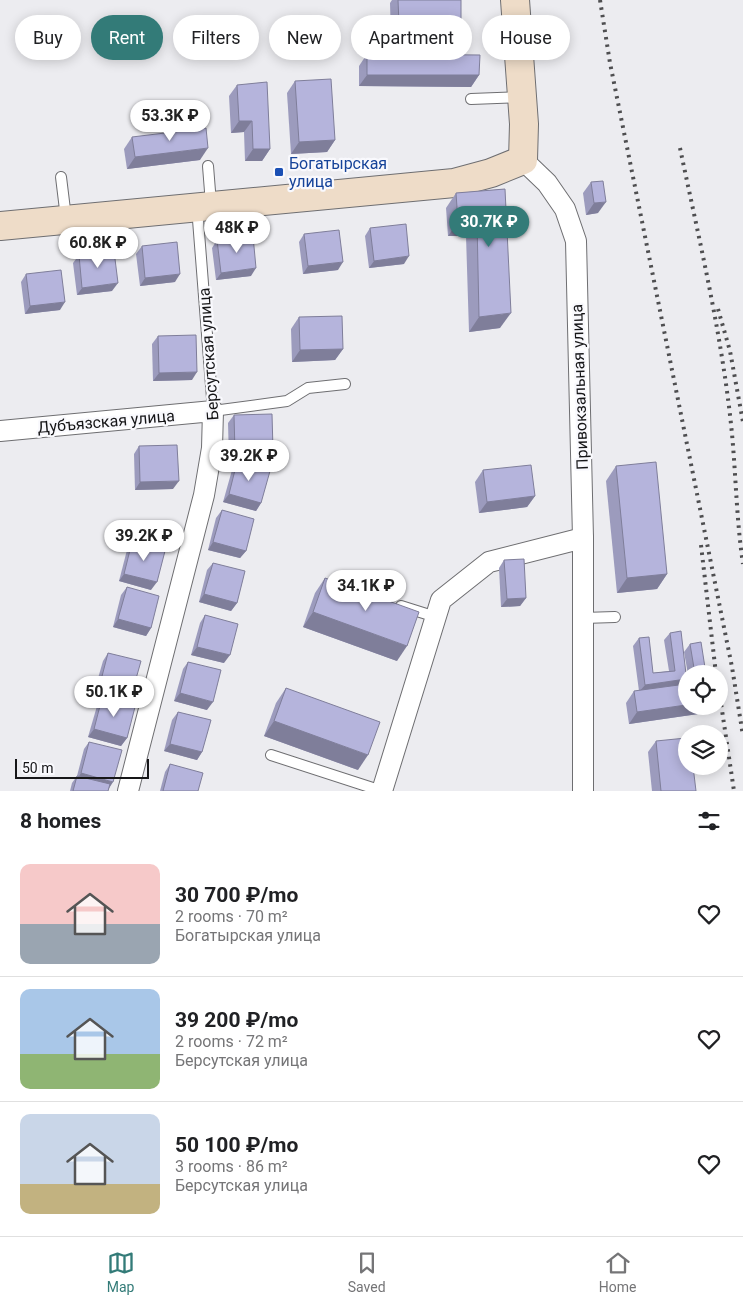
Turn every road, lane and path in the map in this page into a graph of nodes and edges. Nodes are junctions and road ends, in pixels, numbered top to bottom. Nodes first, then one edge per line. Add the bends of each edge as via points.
1 (515, 0) edge
2 (522, 96) junction
3 (470, 99) dead end
4 (523, 160) junction
5 (208, 166) dead end
6 (61, 177) dead end
7 (204, 205) junction
8 (66, 219) junction
9 (0, 226) edge
10 (345, 384) dead end
11 (213, 411) junction
12 (0, 431) edge
13 (584, 538) junction
14 (389, 602) edge
15 (436, 617) junction
16 (616, 617) dead end
17 (583, 618) junction
18 (270, 755) dead end
19 (128, 791) edge
20 (382, 791) edge
21 (583, 791) edge

1 - 2 main road
2 - 3 lane
2 - 4 main road
4 - 7 main road via 491,173 454,182
4 - 13 street, Привокзальная улица via 547,183 565,208 576,241
5 - 7 lane, Берсутская улица
6 - 8 lane
7 - 8 main road
7 - 11 lane, Берсутская улица
8 - 9 main road
10 - 11 lane via 308,388 287,401
11 - 12 street, Дубъязская улица
11 - 19 street, Берсутская улица via 212,448 204,495
13 - 15 street via 489,562 442,600
13 - 17 street, Привокзальная улица
14 - 15 lane
15 - 20 street
16 - 17 lane
17 - 21 street, Привокзальная улица
18 - 20 lane

